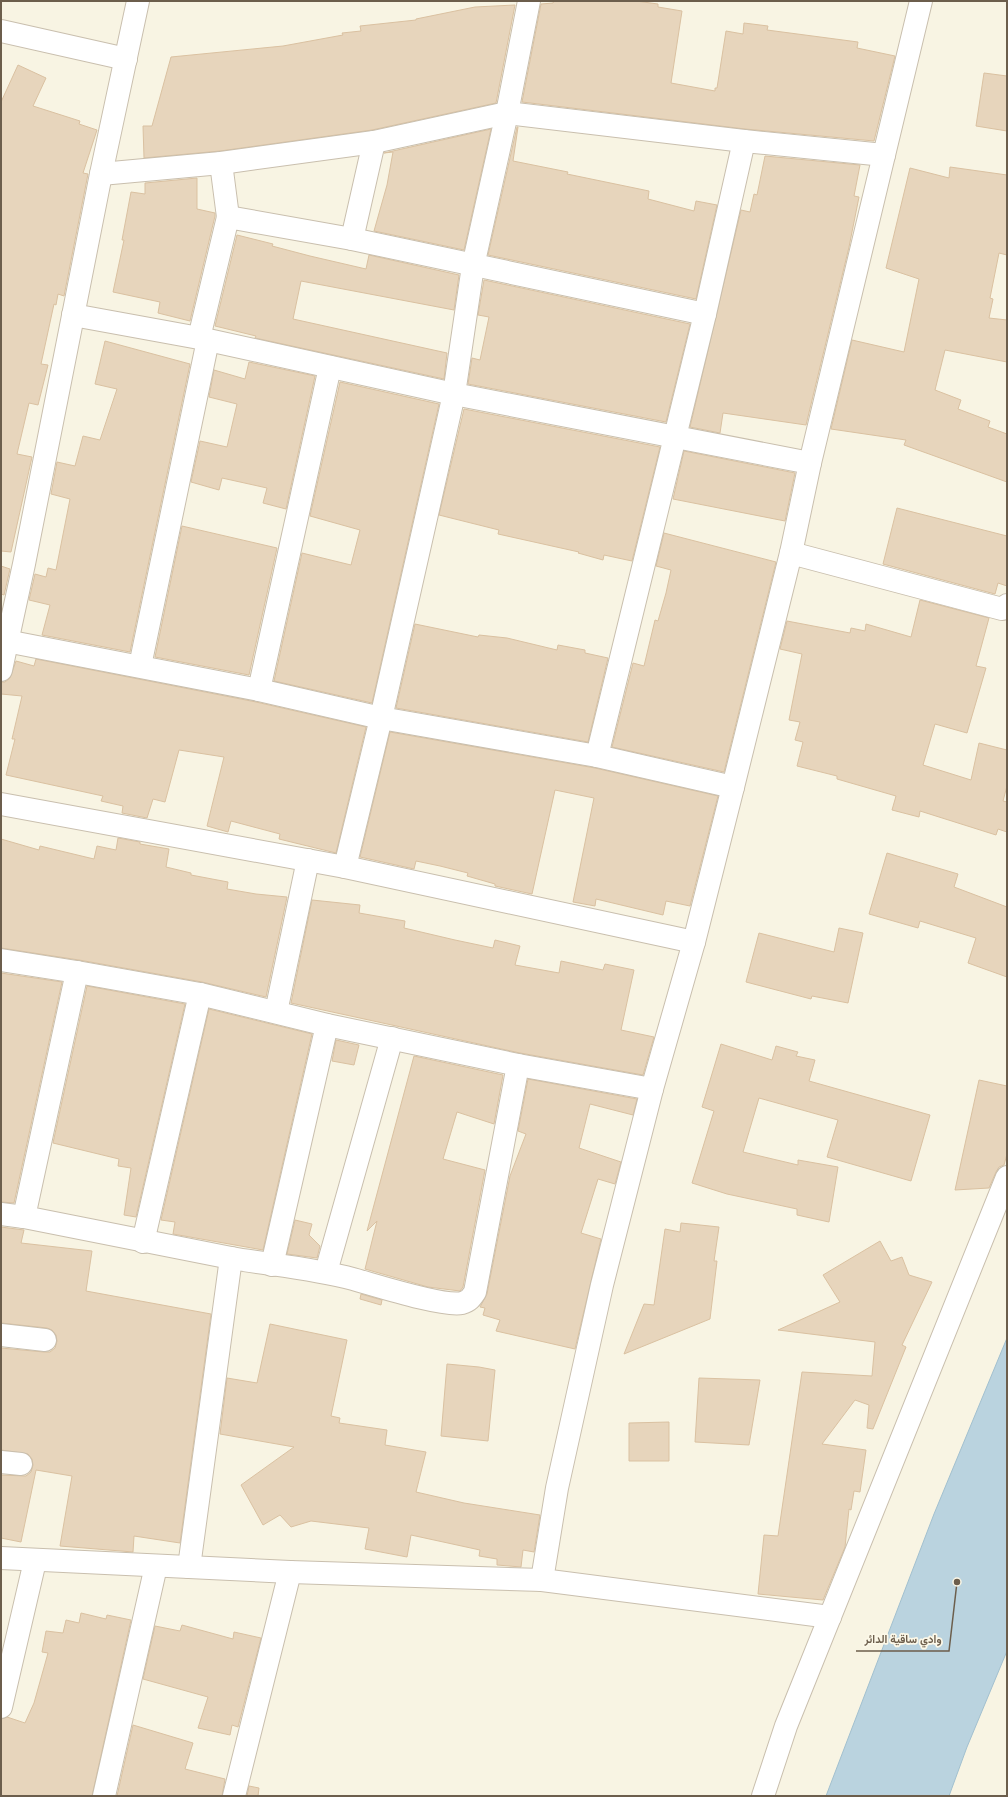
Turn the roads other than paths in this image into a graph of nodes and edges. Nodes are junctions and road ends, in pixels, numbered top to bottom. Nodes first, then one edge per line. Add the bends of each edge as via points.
1 (138, 1) edge
2 (529, 1) edge
3 (921, 1) edge
4 (1, 31) edge
5 (126, 59) junction
6 (507, 113) junction
7 (744, 140) junction
8 (374, 142) junction
9 (884, 155) junction
10 (221, 163) junction
11 (101, 174) junction
12 (228, 217) junction
13 (352, 239) junction
14 (473, 266) junction
15 (705, 314) junction
16 (73, 315) junction
17 (204, 339) junction
18 (330, 367) junction
19 (454, 394) junction
20 (674, 437) junction
21 (810, 463) junction
22 (791, 553) junction
23 (1007, 605) edge
24 (4, 641) edge
25 (140, 666) junction
26 (1, 670) edge
27 (259, 690) junction
28 (380, 718) junction
29 (597, 756) junction
30 (733, 787) junction
31 (1, 804) edge
32 (308, 860) junction
33 (345, 867) junction
34 (694, 942) junction
35 (1, 960) edge
36 (77, 972) junction
37 (200, 994) junction
38 (276, 1012) junction
39 (327, 1025) junction
40 (392, 1038) junction
41 (518, 1065) junction
42 (652, 1089) junction
43 (1007, 1177) edge
44 (1, 1214) edge
45 (24, 1217) junction
46 (143, 1242) junction
47 (231, 1258) junction
48 (272, 1265) junction
49 (326, 1272) junction
50 (1, 1335) edge
51 (45, 1340) dead end
52 (1, 1558) edge
53 (35, 1561) junction
54 (156, 1566) junction
55 (188, 1567) junction
56 (290, 1572) junction
57 (542, 1580) junction
58 (830, 1617) junction
59 (1, 1707) edge
60 (104, 1796) edge
61 (234, 1796) edge
62 (763, 1796) edge

1 - 5 street
2 - 6 street
3 - 9 street
4 - 5 street
5 - 11 street
6 - 7 street
6 - 8 street
6 - 14 street
7 - 9 street
7 - 15 street
8 - 10 street
8 - 13 street
9 - 21 street
10 - 11 street
10 - 12 street
11 - 16 street
12 - 13 street
12 - 17 street
13 - 14 street
14 - 15 street
14 - 19 street
15 - 20 street
16 - 17 street
16 - 24 street
17 - 18 street
17 - 25 street
18 - 19 street
18 - 27 street
19 - 20 street
19 - 28 street
20 - 21 street
20 - 29 street
21 - 22 street
22 - 23 street via 1002,609
22 - 30 street
24 - 25 street
24 - 26 street
25 - 27 street
27 - 28 street
28 - 29 street
28 - 33 street
29 - 30 street
30 - 34 street
31 - 32 street
32 - 33 street
32 - 38 street
33 - 34 street
34 - 42 street
35 - 36 street
36 - 37 street
36 - 45 street
37 - 38 street
37 - 46 street
38 - 39 street
39 - 40 street
39 - 48 street
40 - 41 street
40 - 49 street
41 - 42 street
41 - 49 street via 475,1292 470,1300 449,1303
42 - 57 street via 602,1285 557,1488
43 - 58 street
44 - 45 street
45 - 46 street
46 - 47 street
47 - 48 street
47 - 55 street
48 - 49 street
50 - 51 street
52 - 53 street
53 - 54 street
53 - 59 street
54 - 55 street
54 - 60 street
55 - 56 street
56 - 57 street
56 - 61 street
57 - 58 street
58 - 62 street via 786,1726

